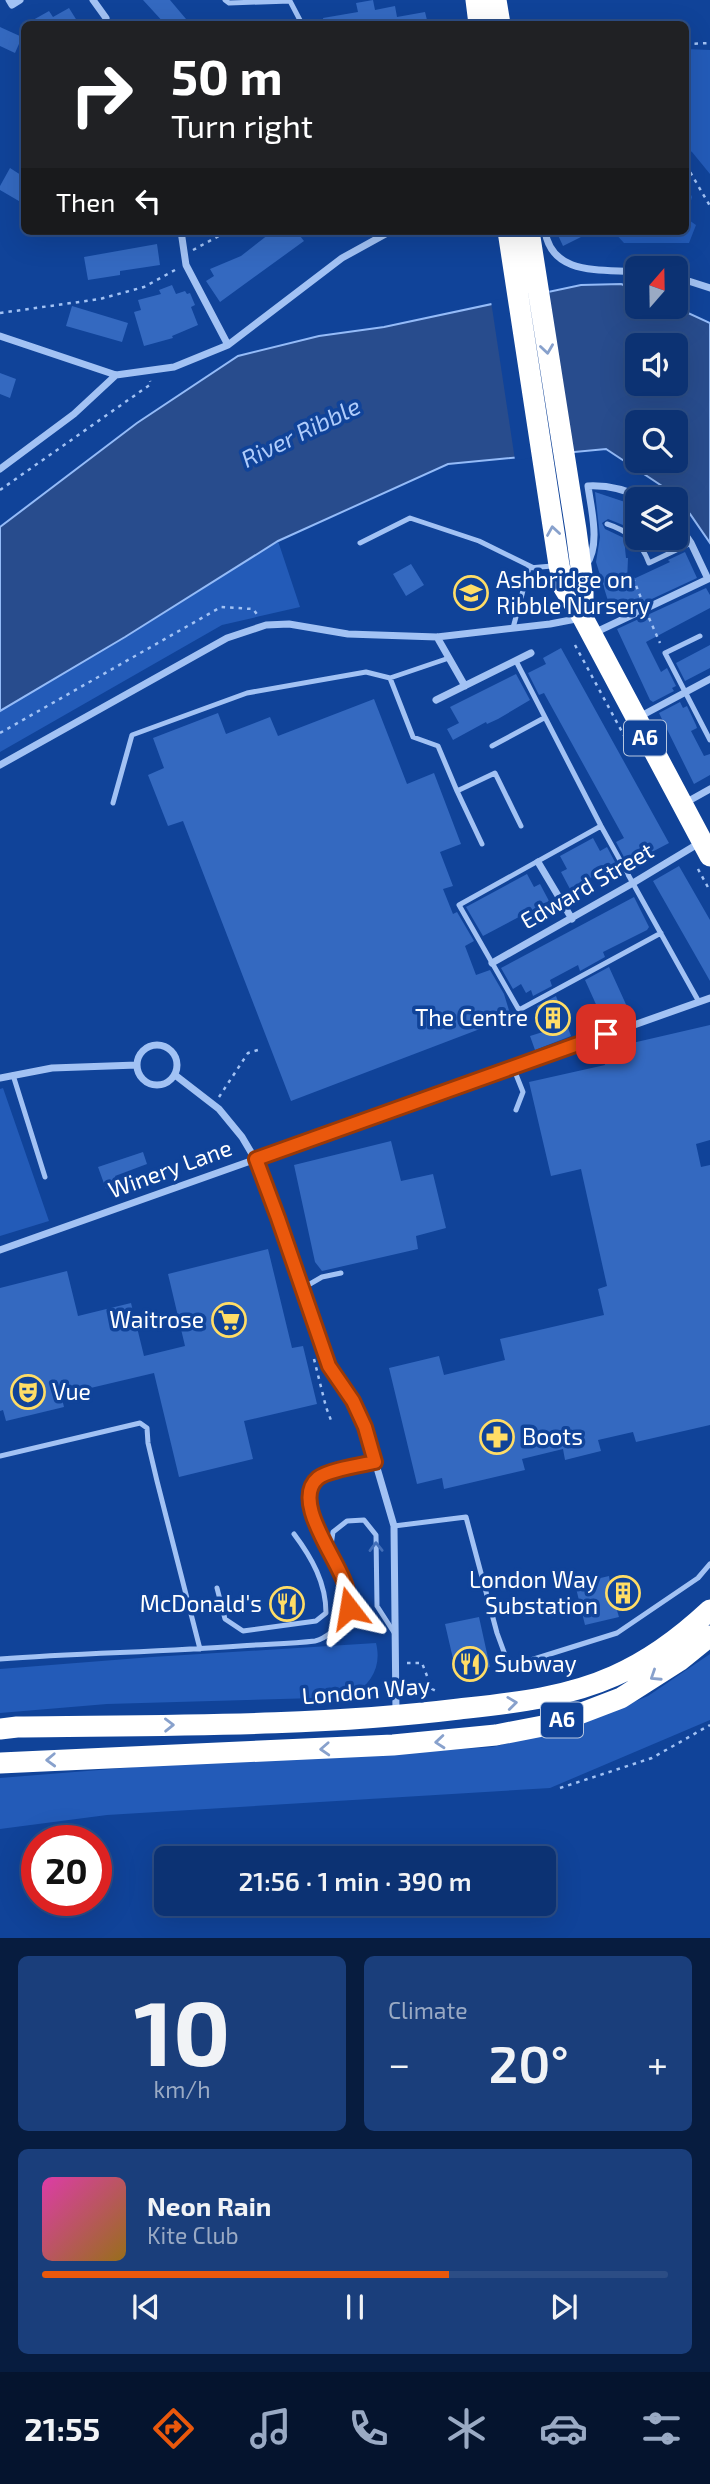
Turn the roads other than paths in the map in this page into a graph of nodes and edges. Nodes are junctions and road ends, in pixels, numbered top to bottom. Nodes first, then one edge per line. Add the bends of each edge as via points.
1 (9, 0) edge
2 (20, 0) edge
3 (93, 0) edge
4 (225, 0) edge
5 (476, 0) edge
6 (496, 0) edge
7 (106, 18) dead end
8 (300, 21) edge
9 (479, 21) edge
10 (500, 21) edge
11 (182, 235) edge
12 (384, 235) edge
13 (509, 235) edge
14 (529, 235) edge
15 (546, 235) edge
16 (625, 271) edge
17 (688, 281) edge
18 (527, 284) junction
19 (710, 288) edge
20 (0, 336) edge
21 (228, 345) junction
22 (116, 375) junction
23 (0, 469) edge
24 (625, 490) edge
25 (607, 524) dead end
26 (688, 539) edge
27 (360, 543) dead end
28 (691, 543) junction
29 (559, 565) junction
30 (534, 568) junction
31 (582, 572) junction
32 (587, 626) junction
33 (513, 628) junction
34 (700, 636) dead end
35 (437, 637) junction
36 (531, 653) dead end
37 (449, 658) junction
38 (516, 661) junction
39 (390, 678) junction
40 (710, 679) edge
41 (465, 686) junction
42 (685, 693) junction
43 (436, 700) dead end
44 (544, 718) junction
45 (635, 719) junction
46 (710, 740) edge
47 (492, 746) dead end
48 (0, 765) edge
49 (710, 789) edge
50 (457, 791) junction
51 (113, 803) dead end
52 (681, 805) junction
53 (521, 826) dead end
54 (601, 827) junction
55 (482, 844) dead end
56 (706, 849) edge
57 (538, 862) junction
58 (633, 883) junction
59 (572, 919) junction
60 (661, 933) junction
61 (492, 963) junction
62 (710, 998) edge
63 (699, 1002) junction
64 (137, 1065) junction
65 (513, 1067) junction
66 (13, 1075) junction
67 (175, 1076) junction
68 (0, 1077) edge
69 (516, 1110) dead end
70 (256, 1159) junction
71 (45, 1177) dead end
72 (0, 1250) edge
73 (341, 1273) dead end
74 (303, 1288) junction
75 (0, 1456) edge
76 (375, 1462) junction
77 (394, 1526) junction
78 (294, 1534) dead end
79 (330, 1553) junction
80 (710, 1564) edge
81 (217, 1588) dead end
82 (710, 1610) edge
83 (395, 1634) junction
84 (710, 1636) edge
85 (200, 1649) junction
86 (0, 1659) edge
87 (396, 1717) junction
88 (0, 1730) edge
89 (393, 1745) junction
90 (0, 1763) edge

1 - 2 street via 12,5
3 - 7 street
4 - 8 lane via 290,1
5 - 9 highway
6 - 10 highway
11 - 21 street via 186,265
12 - 21 street via 342,258
13 - 18 highway, A6
14 - 18 highway, A6
15 - 16 street via 558,260 578,267
17 - 19 street
29 -> 18 highway, A6 via 542,458
18 -> 31 highway, A6
20 - 22 street
21 - 22 street via 174,367
22 - 23 street via 74,414
24 - 31 street via 588,486 592,557
25 - 28 lane via 632,535 649,564
26 - 28 street
27 - 30 lane via 410,518 479,541
28 - 32 street via 708,579
29 - 30 lane
29 - 32 highway, A6 via 565,588
30 - 33 lane via 529,568
31 - 32 highway, A6
32 - 33 street
32 - 45 highway, A6
33 - 35 street
34 - 42 lane via 665,653
35 - 37 street
35 - 48 street via 266,625 227,638
36 - 38 street
37 - 39 lane
37 - 41 street
38 - 41 street
38 - 44 lane
39 - 50 lane via 413,737 438,746
39 - 51 lane via 366,672 247,693 132,735
40 - 42 street
41 - 43 street
42 - 45 street
42 - 46 lane
44 - 47 lane
44 - 54 lane
45 - 52 highway, A6
49 - 52 street
50 - 53 lane via 495,773
50 - 55 lane
52 - 56 highway, A6
54 - 57 lane
54 - 58 lane
56 - 58 street, Edward Street
57 - 59 street
57 - 61 lane via 459,905
58 - 59 street, Edward Street
58 - 60 lane
59 - 61 street, Edward Street
60 - 61 lane via 519,1010
60 - 63 lane
62 - 63 street, Winery Lane
63 - 65 street, Winery Lane
64 - 66 street via 52,1068
64 - 67 street via 141,1078 150,1085 166,1084
64 - 67 street via 144,1049 164,1046 177,1060
65 - 69 lane via 523,1092
65 - 70 street, Winery Lane
66 - 68 street
66 - 71 lane
67 - 70 street via 214,1106
70 - 72 street, Winery Lane
70 - 74 street
73 - 74 lane
74 - 76 street via 329,1366 353,1401
75 - 85 lane via 140,1423 147,1428
76 - 77 street
76 - 79 lane via 320,1476 312,1485 308,1497
77 - 80 lane via 466,1517 508,1663 518,1664 617,1633 698,1578
77 - 83 street
78 - 81 lane via 314,1561 326,1601 326,1613 316,1621 243,1631 225,1619
83 -> 79 lane via 376,1606 376,1535 364,1520 347,1521 333,1532
79 - 85 lane via 346,1587 349,1608 336,1630 318,1640
87 -> 82 highway, London Way / A6 via 551,1698 614,1676 676,1641
83 - 87 street
84 -> 89 highway, A6 via 621,1698 553,1724
85 - 86 lane
88 -> 87 highway, London Way / A6
87 - 89 highway
89 -> 90 highway, A6

